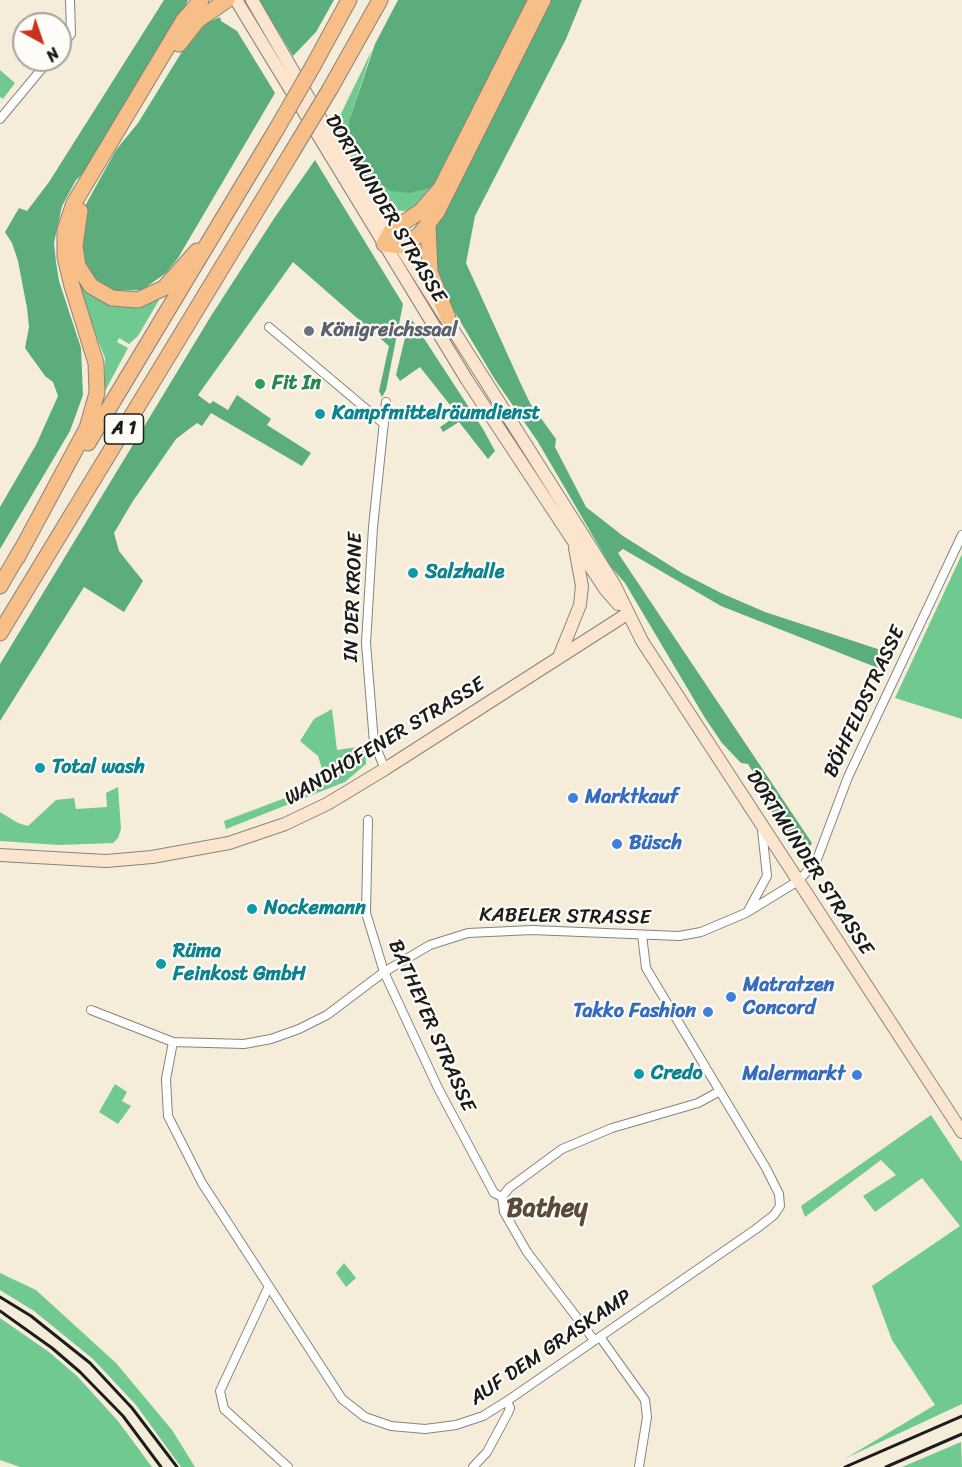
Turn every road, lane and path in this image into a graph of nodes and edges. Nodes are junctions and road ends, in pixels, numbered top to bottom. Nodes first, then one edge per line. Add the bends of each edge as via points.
1 (227, 0) edge
2 (236, 0) edge
3 (252, 0) edge
4 (349, 0) edge
5 (380, 0) edge
6 (536, 0) edge
7 (543, 0) edge
8 (196, 2) edge
9 (39, 72) edge
10 (0, 119) edge
11 (220, 225) junction
12 (428, 225) junction
13 (392, 240) junction
14 (448, 318) junction
15 (269, 327) dead end
16 (386, 402) dead end
17 (384, 424) junction
18 (962, 535) edge
19 (570, 536) junction
20 (17, 558) junction
21 (0, 586) edge
22 (627, 614) junction
23 (0, 633) edge
24 (558, 659) junction
25 (385, 769) junction
26 (368, 820) dead end
27 (761, 826) junction
28 (0, 855) edge
29 (798, 881) junction
30 (746, 913) junction
31 (642, 935) junction
32 (384, 972) junction
33 (91, 1010) dead end
34 (173, 1042) junction
35 (720, 1091) junction
36 (962, 1132) edge
37 (502, 1197) junction
38 (268, 1288) junction
39 (597, 1339) junction
40 (507, 1401) junction
41 (288, 1467) edge
42 (473, 1467) edge
43 (639, 1467) edge

1 - 11 highway via 198,20 184,37 82,204 75,246 78,266 91,286 112,298 138,300 165,288
2 - 13 main road, DORTMUNDER STRASSE
3 - 13 main road, DORTMUNDER STRASSE
4 - 11 highway, A 1, bridge
5 - 23 highway, A 1, bridge
6 - 13 highway via 441,188
7 - 12 highway
8 - 20 highway via 74,203 65,230 65,257 96,363 97,393 87,428
9 - 10 street
11 - 20 highway, A 1
12 - 13 highway via 415,238
12 - 14 highway via 430,272
13 - 14 main road, DORTMUNDER STRASSE
13 - 19 main road, DORTMUNDER STRASSE via 467,380
14 - 22 main road, DORTMUNDER STRASSE via 614,584
15 - 17 street
16 - 17 street, IN DER KRONE
17 - 25 street, IN DER KRONE via 366,643 374,743
18 - 29 street, BÖHFELDSTRASSE via 848,777 816,862
19 - 22 main road, DORTMUNDER STRASSE via 605,589
19 - 24 main road via 578,555 582,586 577,618
20 - 21 highway, A 1
22 - 24 main road, WANDHOFENER STRASSE
22 - 27 main road, DORTMUNDER STRASSE
24 - 25 main road, WANDHOFENER STRASSE
25 - 28 main road, WANDHOFENER STRASSE via 285,824 194,851 106,861
26 - 32 street, BATHEYER STRASSE via 366,914
27 - 29 main road, DORTMUNDER STRASSE
27 - 30 street via 767,876
29 - 30 street, KABELER STRASSE
29 - 36 main road, DORTMUNDER STRASSE
30 - 31 street, KABELER STRASSE via 701,932
31 - 32 street, KABELER STRASSE via 521,929 468,933 430,945
31 - 35 street, AUF DEM GRASKAMP via 646,968
32 - 34 street, KABELER STRASSE via 327,1015 271,1039 243,1044
32 - 37 street, BATHEYER STRASSE via 443,1098 494,1193
33 - 34 street, KABELER STRASSE
34 - 38 street, AUF DEM GRASKAMP via 166,1079 168,1116 202,1183
35 - 37 street via 698,1103 562,1149
35 - 39 street, AUF DEM GRASKAMP via 775,1185 780,1206 756,1229
37 - 39 street, BATHEYER STRASSE via 504,1212 527,1252
38 - 40 street, AUF DEM GRASKAMP via 342,1399 365,1417 407,1428 441,1428 472,1420
38 - 41 street via 220,1391 224,1409
39 - 40 street, AUF DEM GRASKAMP
39 - 43 street, BATHEYER STRASSE via 645,1400 647,1422
40 - 42 street via 508,1413 487,1452

